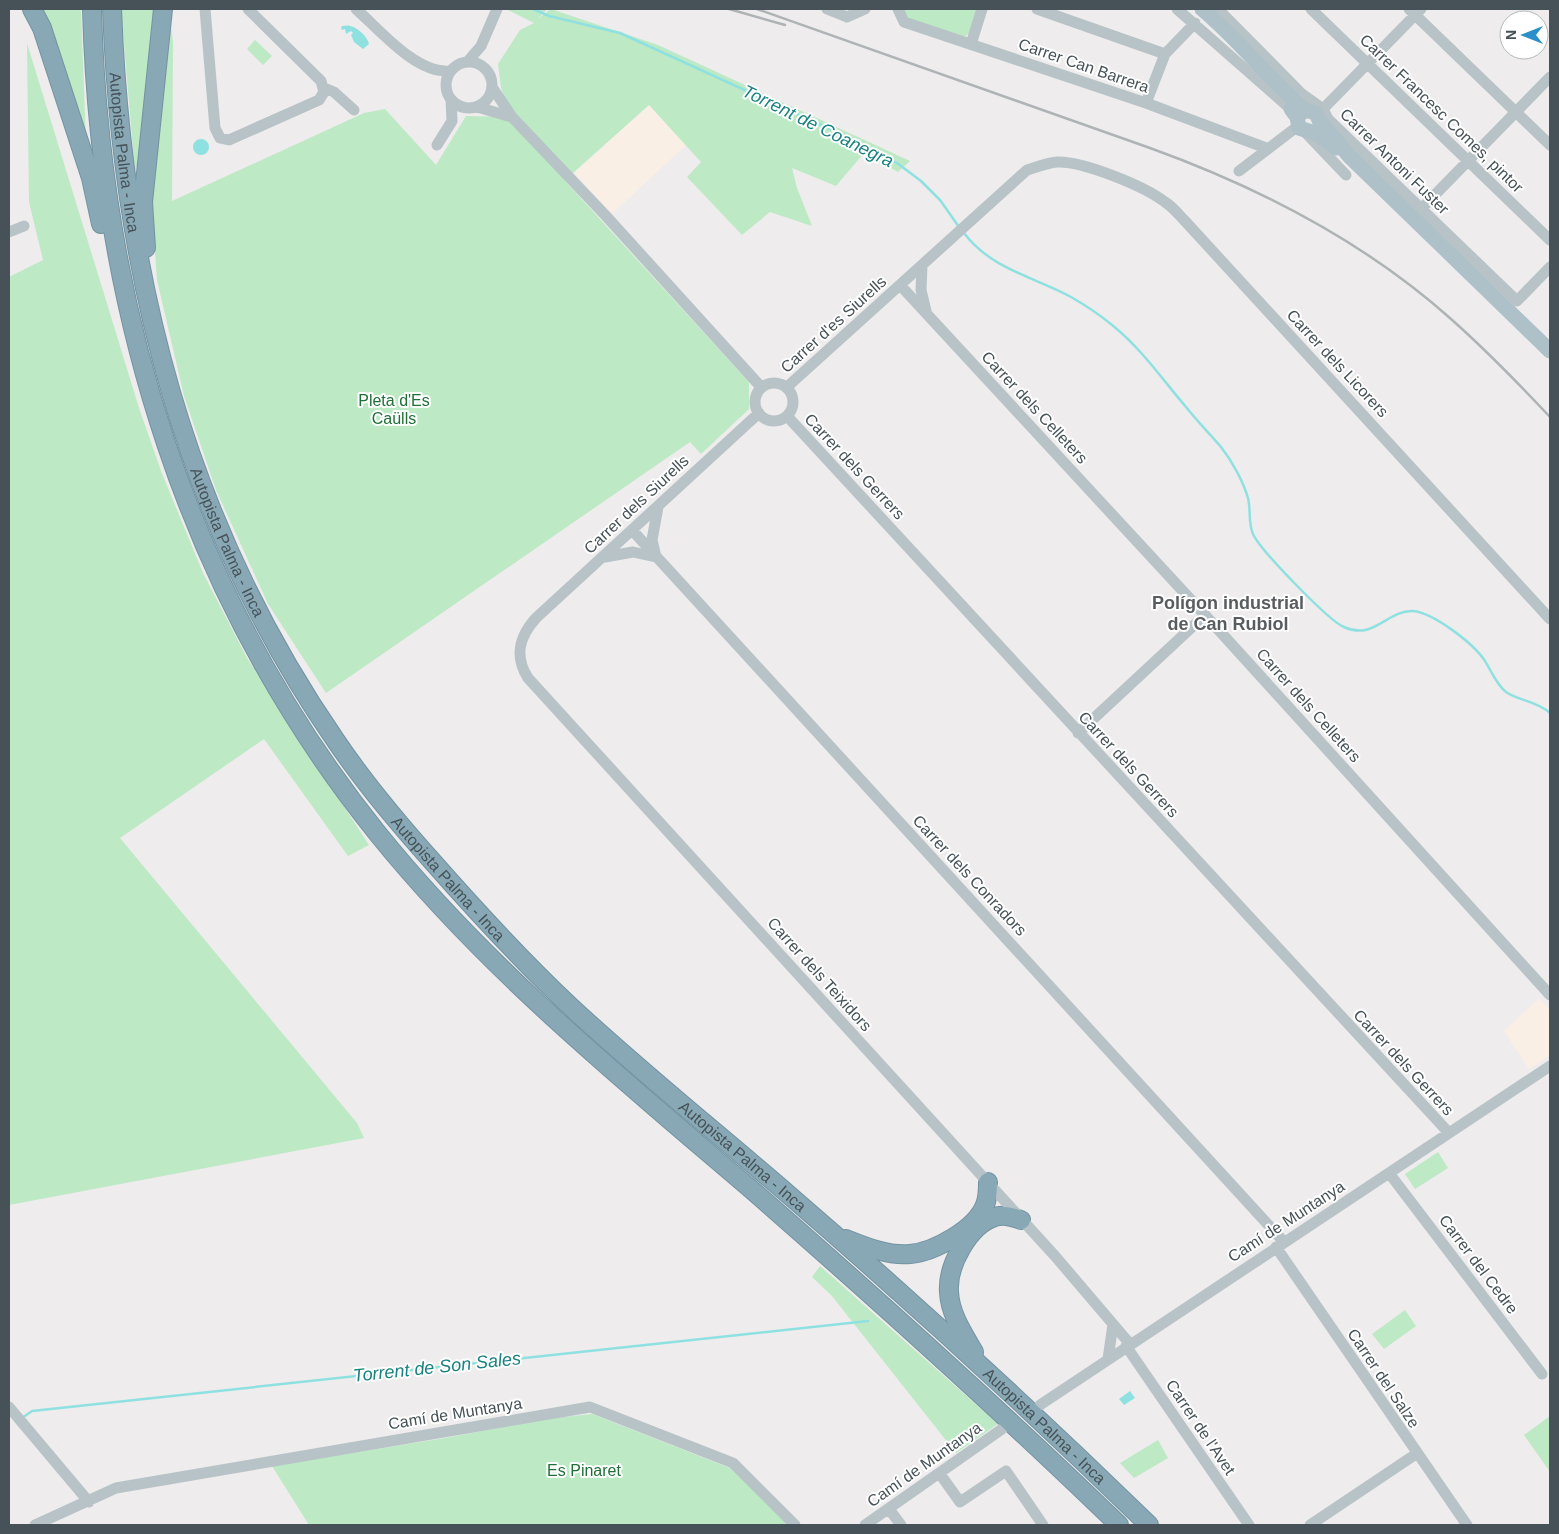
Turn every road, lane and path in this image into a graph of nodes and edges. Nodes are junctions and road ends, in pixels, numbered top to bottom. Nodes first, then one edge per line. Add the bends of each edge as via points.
1 (92, 9) edge
2 (112, 9) edge
3 (163, 9) edge
4 (205, 9) edge
5 (248, 9) edge
6 (356, 9) edge
7 (497, 9) edge
8 (827, 9) edge
9 (865, 9) edge
10 (898, 9) edge
11 (982, 9) edge
12 (1037, 9) edge
13 (1177, 9) edge
14 (1202, 9) edge
15 (1218, 9) edge
16 (1310, 9) edge
17 (34, 10) edge
18 (1415, 11) edge
19 (845, 13) edge
20 (1195, 23) junction
21 (972, 44) junction
22 (481, 46) junction
23 (1165, 54) junction
24 (468, 61) junction
25 (416, 62) junction
26 (1368, 64) junction
27 (487, 70) junction
28 (450, 71) junction
29 (1550, 77) edge
30 (446, 86) junction
31 (492, 87) junction
32 (324, 88) junction
33 (451, 100) junction
34 (1146, 103) junction
35 (473, 107) junction
36 (354, 110) dead end
37 (1515, 112) junction
38 (512, 117) junction
39 (1306, 119) junction
40 (452, 121) junction
41 (437, 145) dead end
42 (1550, 145) edge
43 (1266, 148) junction
44 (1468, 161) junction
45 (1076, 164) joint
46 (1239, 171) dead end
47 (1346, 175) dead end
48 (1421, 209) junction
49 (24, 226) dead end
50 (9, 232) edge
51 (1550, 240) edge
52 (922, 266) junction
53 (1550, 266) edge
54 (900, 285) junction
55 (149, 313) junction
56 (926, 314) junction
57 (133, 335) junction
58 (1550, 351) edge
59 (761, 387) junction
60 (787, 387) junction
61 (759, 414) junction
62 (788, 416) junction
63 (658, 507) junction
64 (632, 530) junction
65 (603, 557) junction
66 (656, 557) junction
67 (1205, 615) junction
68 (536, 618) joint
69 (1550, 619) edge
70 (1078, 733) junction
71 (1550, 995) edge
72 (1550, 1066) edge
73 (1449, 1133) junction
74 (1389, 1173) junction
75 (988, 1182) junction
76 (1022, 1220) junction
77 (832, 1232) junction
78 (1280, 1244) junction
79 (1113, 1324) junction
80 (1128, 1345) junction
81 (1108, 1359) junction
82 (983, 1367) junction
83 (1542, 1374) dead end
84 (1040, 1405) dead end
85 (9, 1407) edge
86 (1002, 1429) dead end
87 (1416, 1454) junction
88 (940, 1474) junction
89 (89, 1502) junction
90 (889, 1509) junction
91 (35, 1525) edge
92 (795, 1525) edge
93 (865, 1525) edge
94 (901, 1525) edge
95 (1043, 1525) edge
96 (1120, 1525) edge
97 (1149, 1525) edge
98 (1249, 1525) edge
99 (1310, 1525) edge
100 (1466, 1525) edge

1 - 57 highway, Autopista Palma - Inca via 105,178
2 - 55 highway, Autopista Palma - Inca via 125,176
3 - 55 highway via 143,202 154,294
4 - 32 street via 215,128 220,138 232,139 319,100
5 - 32 street via 321,81
6 - 25 street
7 - 22 street
8 - 19 street
9 - 19 street
10 - 21 street, Carrer Can Barrera via 904,22
11 - 21 street
12 - 23 street
13 - 20 street
14 - 39 main road via 1264,68
15 - 39 street, Carrer Antoni Fuster via 1302,94
16 - 26 street, Carrer Francesc Comes, pintor
17 - 57 highway via 91,178 118,303
18 - 26 street
18 - 37 street
20 - 23 street
20 - 39 street via 1245,70
21 - 34 street, Carrer Can Barrera
22 - 24 street
22 - 27 street
23 - 34 street
24 - 27 street
24 - 28 street
25 - 28 street via 430,69
25 - 30 street via 419,68
26 - 39 street
26 - 44 street, Carrer Francesc Comes, pintor
27 - 31 street
28 - 30 street
29 - 37 street
30 - 33 street
31 - 35 street via 487,99
31 - 38 street
32 - 36 street via 334,92
33 - 35 street via 458,106
33 - 40 street
34 - 43 street, Carrer Can Barrera
35 - 38 street
35 - 40 street
37 - 42 street
37 - 44 street
38 - 59 street
39 - 43 street
39 - 47 street
39 - 48 street, Carrer Antoni Fuster via 1328,119
39 - 58 main road via 1349,156
40 - 41 street
43 - 46 street
44 - 48 street
44 - 51 street, Carrer Francesc Comes, pintor
45 - 52 street, Carrer d'es Siurells via 1045,164 1027,170
45 - 69 street, Carrer dels Licorers via 1133,185 1170,206
48 - 53 street, Carrer Antoni Fuster via 1517,301
49 - 50 street
52 - 54 street, Carrer d'es Siurells
52 - 56 street via 921,290
54 - 56 street, Carrer dels Celleters
54 - 60 street, Carrer d'es Siurells
55 - 77 highway, Autopista Palma - Inca via 180,427 223,538 276,644 338,745 438,868 555,991 641,1070
56 - 67 street, Carrer dels Celleters
57 - 96 highway, Autopista Palma - Inca via 174,468 203,543 237,615 306,734 401,862 461,928 559,1024 926,1343
59 - 60 street via 777,382
59 - 61 street via 756,397
60 - 62 street via 794,398
61 - 62 street via 776,421
61 - 63 street, Carrer dels Siurells
62 - 70 street, Carrer dels Gerrers
63 - 64 street, Carrer dels Siurells
63 - 66 street via 652,540
64 - 65 street, Carrer dels Siurells
64 - 66 street, Carrer dels Conradors
65 - 66 street via 633,552
65 - 68 street, Carrer dels Siurells
66 - 78 street, Carrer dels Conradors
67 - 70 street
67 - 71 street, Carrer dels Celleters
68 - 75 street, Carrer dels Teixidors via 525,630 518,654 528,678
70 - 73 street, Carrer dels Gerrers
72 - 73 street, Camí de Muntanya
73 - 74 street, Camí de Muntanya
74 - 78 street, Camí de Muntanya
74 - 83 street, Carrer del Cedre
75 - 76 street, Carrer dels Teixidors
75 - 77 highway via 985,1206 978,1216 946,1243 929,1250 910,1254 889,1253
76 - 79 street, Carrer dels Teixidors
76 - 82 highway via 1004,1216 988,1220 965,1243 956,1256 951,1273 949,1291 952,1308
77 - 82 highway, Autopista Palma - Inca
78 - 80 street, Camí de Muntanya
78 - 87 street, Carrer del Salze
79 - 80 street, Carrer dels Teixidors
79 - 81 street
80 - 81 street, Camí de Muntanya
80 - 98 street, Carrer de l'Avet
81 - 84 street, Camí de Muntanya
82 - 97 highway, Autopista Palma - Inca
85 - 89 street
86 - 88 street, Camí de Muntanya
87 - 99 street
87 - 100 street, Carrer del Salze
88 - 90 street, Camí de Muntanya
88 - 95 street via 960,1502 1006,1471
89 - 91 street
89 - 92 street, Camí de Muntanya via 116,1488 590,1407 734,1463
90 - 93 street, Camí de Muntanya
90 - 94 street

